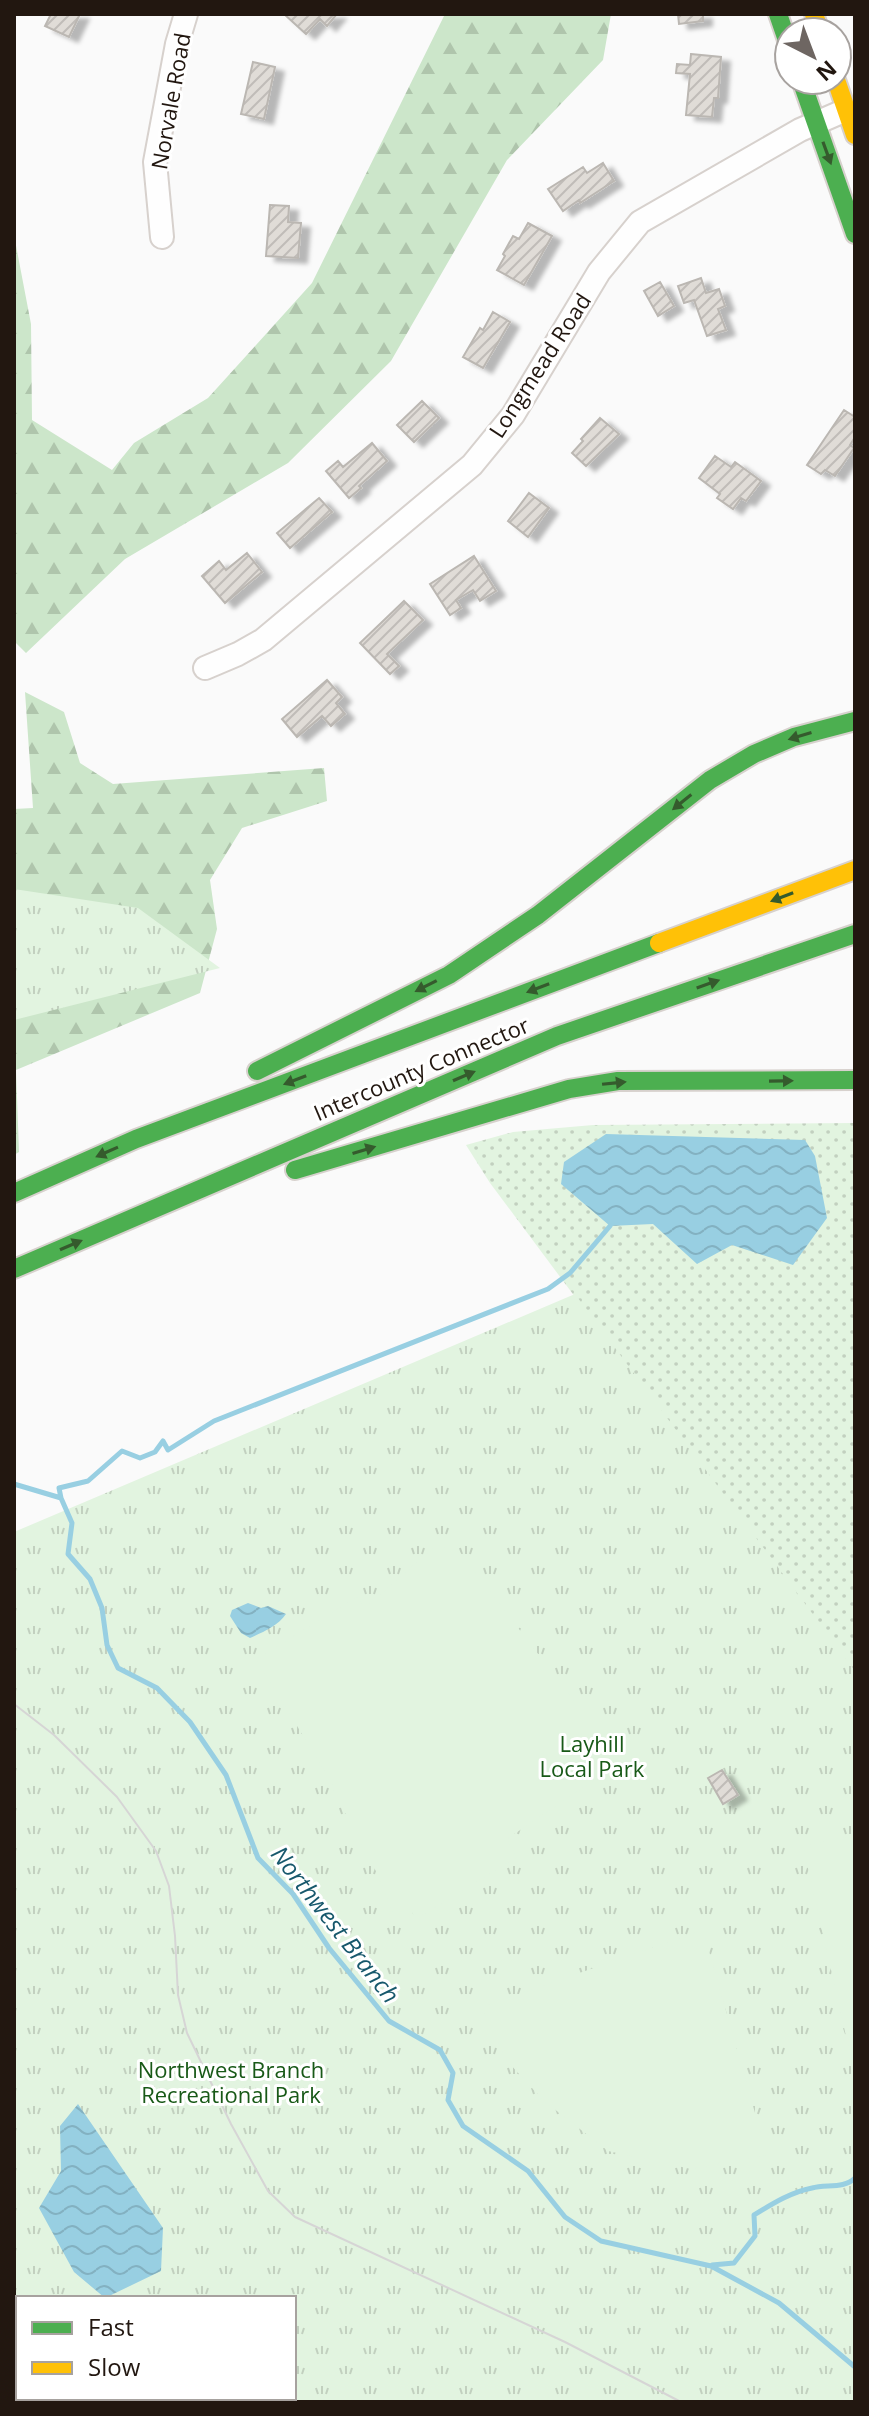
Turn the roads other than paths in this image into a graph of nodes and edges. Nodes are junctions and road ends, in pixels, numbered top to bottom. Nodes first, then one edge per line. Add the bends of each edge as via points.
1 (186, 14) edge
2 (806, 96) edge
3 (841, 96) edge
4 (846, 110) junction
5 (815, 121) junction
6 (855, 135) edge
7 (855, 234) edge
8 (162, 237) dead end
9 (205, 668) dead end
10 (855, 721) edge
11 (855, 870) edge
12 (855, 934) edge
13 (855, 1080) edge
14 (136, 1139) junction
15 (14, 1193) edge
16 (128, 1220) junction
17 (14, 1269) edge

1 - 8 street, Norvale Road via 155,162
2 - 5 main road
3 - 4 main road
4 - 5 street, Longmead Road
4 - 6 main road
5 -> 7 main road
5 - 9 street, Longmead Road via 640,222 599,272 513,415 472,465 263,640
10 -> 14 main road via 754,754 710,780 538,915 449,975 249,1075
11 -> 14 main road, Intercounty Connector
16 -> 12 main road, Intercounty Connector via 557,1036
16 -> 13 main road via 569,1089 618,1081
14 -> 15 main road, Intercounty Connector
17 -> 16 main road, Intercounty Connector

